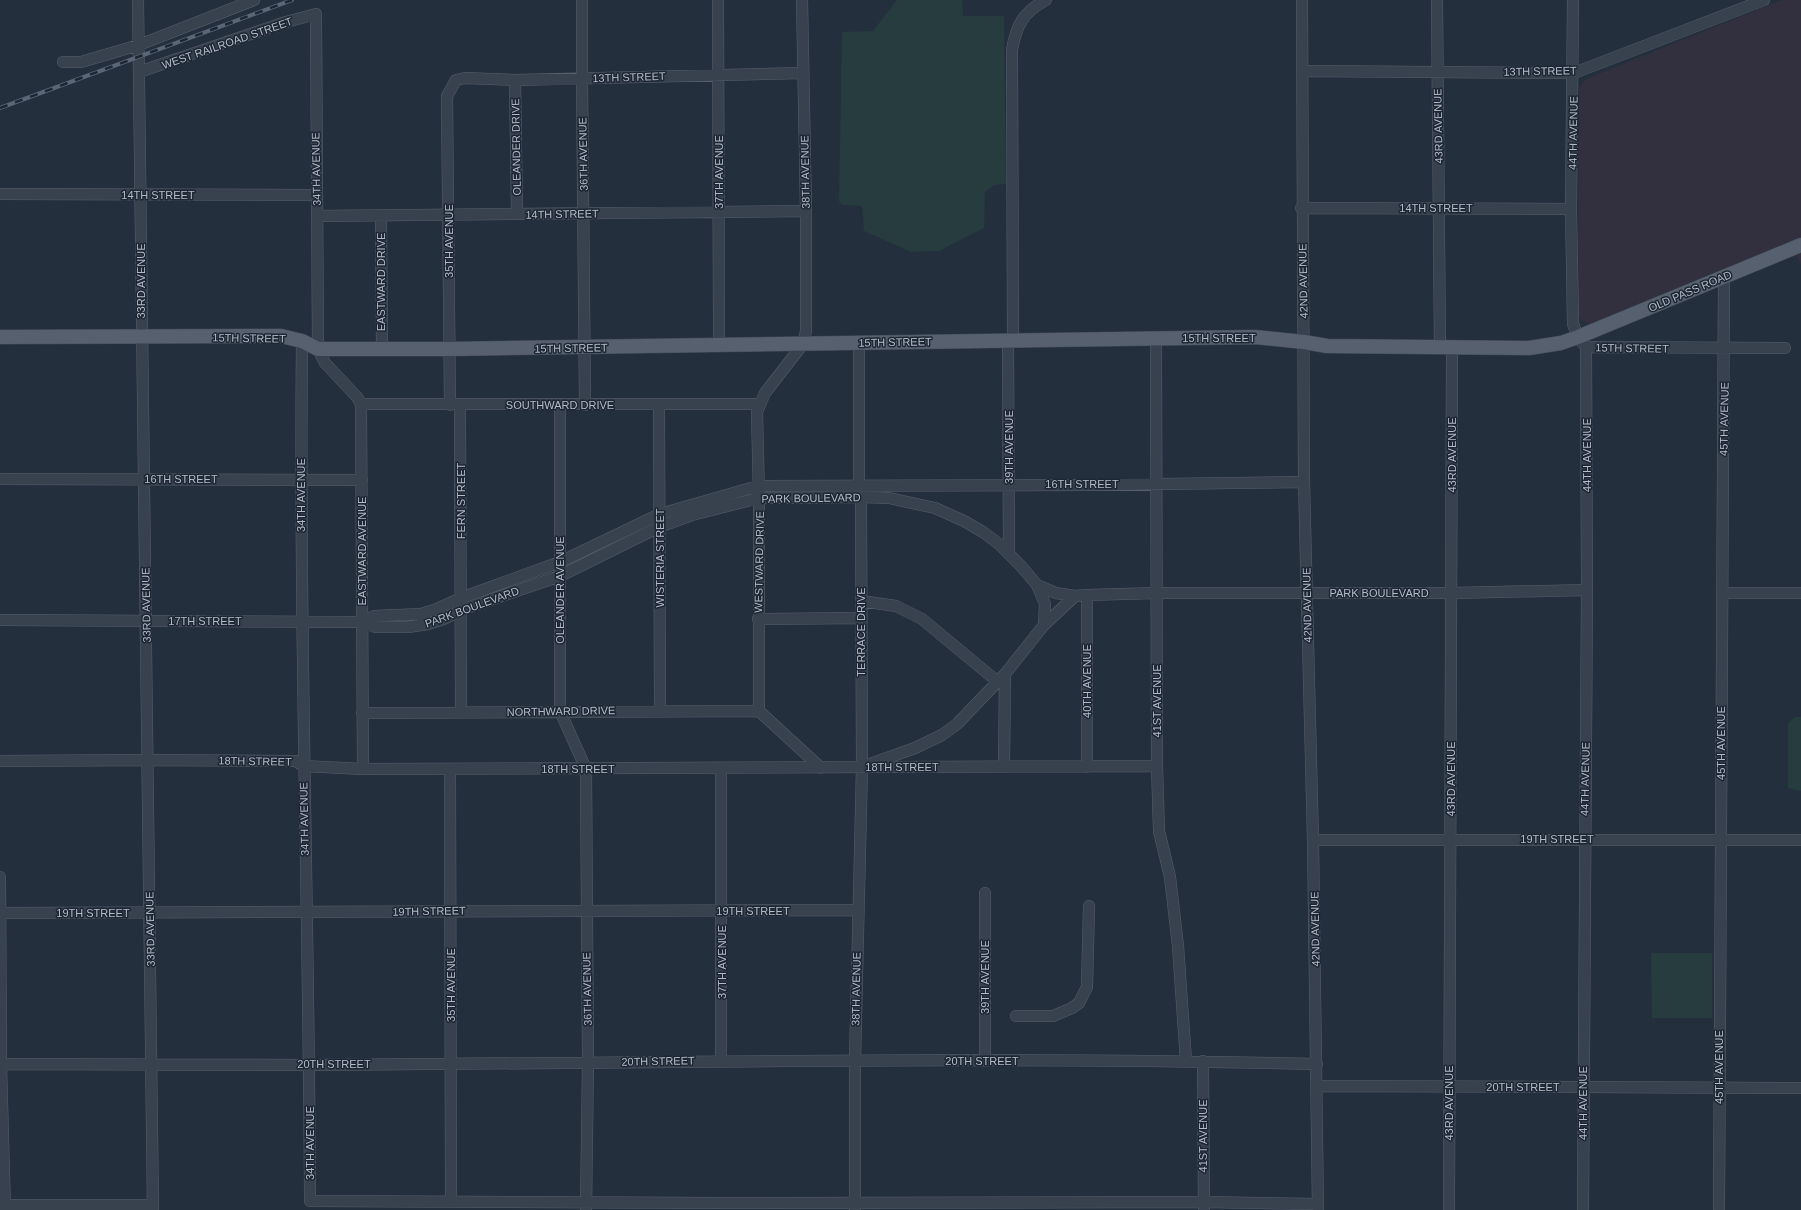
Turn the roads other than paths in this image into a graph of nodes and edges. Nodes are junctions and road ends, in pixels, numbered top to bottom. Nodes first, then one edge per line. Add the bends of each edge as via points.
1 (138, 0) edge
2 (254, 0) edge
3 (582, 0) edge
4 (718, 0) edge
5 (802, 0) edge
6 (1046, 0) edge
7 (1302, 0) edge
8 (1437, 0) edge
9 (1573, 0) edge
10 (1764, 0) edge
11 (316, 14) joint
12 (139, 45) junction
13 (63, 62) dead end
14 (1302, 71) junction
15 (139, 72) junction
16 (1437, 72) junction
17 (1574, 72) junction
18 (803, 74) junction
19 (718, 75) junction
20 (582, 78) junction
21 (456, 80) joint
22 (515, 80) junction
23 (0, 194) edge
24 (316, 195) junction
25 (140, 196) junction
26 (1301, 208) junction
27 (1438, 208) junction
28 (1571, 209) junction
29 (806, 211) junction
30 (719, 212) junction
31 (517, 214) junction
32 (583, 214) junction
33 (449, 215) junction
34 (317, 216) junction
35 (381, 216) junction
36 (1801, 245) edge
37 (1724, 276) junction
38 (0, 337) edge
39 (141, 337) junction
40 (1156, 338) junction
41 (1010, 340) junction
42 (302, 341) junction
43 (1304, 342) junction
44 (1582, 342) junction
45 (859, 343) junction
46 (803, 344) junction
47 (719, 345) junction
48 (585, 348) junction
49 (1446, 348) junction
50 (1785, 348) dead end
51 (318, 349) junction
52 (382, 349) junction
53 (449, 349) junction
54 (1725, 349) junction
55 (361, 404) junction
56 (759, 404) junction
57 (455, 405) junction
58 (560, 405) junction
59 (585, 405) junction
60 (659, 405) junction
61 (0, 479) edge
62 (144, 479) junction
63 (301, 480) junction
64 (362, 480) junction
65 (1304, 482) junction
66 (1156, 484) junction
67 (1009, 485) junction
68 (758, 486) junction
69 (860, 491) junction
70 (759, 498) junction
71 (660, 514) junction
72 (659, 527) junction
73 (1009, 553) junction
74 (560, 562) junction
75 (560, 576) junction
76 (1037, 585) junction
77 (1587, 590) junction
78 (1157, 593) junction
79 (1307, 593) junction
80 (1452, 593) junction
81 (1722, 593) junction
82 (1801, 593) edge
83 (1087, 595) junction
84 (1075, 596) junction
85 (461, 598) junction
86 (861, 601) junction
87 (461, 610) junction
88 (861, 618) junction
89 (758, 619) junction
90 (0, 620) edge
91 (147, 621) junction
92 (302, 622) junction
93 (362, 622) junction
94 (1044, 625) junction
95 (1001, 678) junction
96 (560, 711) junction
97 (660, 711) junction
98 (759, 711) junction
99 (461, 712) junction
100 (362, 713) junction
101 (147, 760) junction
102 (0, 761) edge
103 (303, 766) junction
104 (1157, 766) junction
105 (862, 767) junction
106 (1004, 767) junction
107 (1087, 767) junction
108 (721, 768) junction
109 (821, 768) junction
110 (586, 769) junction
111 (363, 770) junction
112 (450, 770) junction
113 (1585, 839) junction
114 (1313, 840) junction
115 (1451, 840) junction
116 (1720, 840) junction
117 (1801, 840) edge
118 (0, 877) edge
119 (985, 893) dead end
120 (1089, 906) dead end
121 (858, 910) junction
122 (450, 911) junction
123 (722, 911) junction
124 (586, 912) junction
125 (0, 913) edge
126 (306, 913) junction
127 (149, 914) junction
128 (1016, 1016) dead end
129 (855, 1060) junction
130 (721, 1061) junction
131 (985, 1061) junction
132 (1186, 1061) junction
133 (1203, 1061) junction
134 (588, 1062) junction
135 (451, 1063) junction
136 (0, 1064) edge
137 (152, 1064) junction
138 (1317, 1064) junction
139 (310, 1065) junction
140 (1317, 1086) junction
141 (1584, 1086) junction
142 (1449, 1087) junction
143 (1718, 1087) junction
144 (1801, 1088) edge
145 (451, 1201) junction
146 (586, 1206) edge
147 (721, 1206) edge
148 (985, 1206) edge
149 (1094, 1206) edge
150 (1204, 1206) edge
151 (3, 1207) edge
152 (855, 1207) edge
153 (1318, 1207) edge
154 (153, 1208) edge
155 (1449, 1210) edge
156 (1582, 1210) edge
157 (1719, 1210) edge

1 - 12 street, 33RD AVENUE
2 - 12 street
3 - 20 street, 36TH AVENUE
4 - 19 street, 37TH AVENUE
5 - 18 street, 38TH AVENUE
6 - 41 street, 39TH AVENUE via 1029,11 1023,19 1017,29 1012,50
7 - 14 street, 42ND AVENUE
8 - 16 street, 43RD AVENUE
9 - 17 street, 44TH AVENUE
10 - 17 street, 13TH STREET
11 - 15 street, WEST RAILROAD STREET
11 - 24 street, 34TH AVENUE
12 - 13 street via 81,62
12 - 15 street, 33RD AVENUE
14 - 16 street, 13TH STREET
14 - 26 street, 42ND AVENUE
15 - 25 street, 33RD AVENUE
16 - 17 street, 13TH STREET
16 - 27 street, 43RD AVENUE
17 - 28 street, 44TH AVENUE
18 - 19 street, 13TH STREET
18 - 29 street, 38TH AVENUE
19 - 20 street, 13TH STREET
19 - 30 street, 37TH AVENUE
20 - 22 street, 13TH STREET
20 - 32 street, 36TH AVENUE
21 - 22 street, 13TH STREET
21 - 33 street, 35TH AVENUE via 447,96
22 - 31 street, OLEANDER DRIVE
23 - 25 street, 14TH STREET
24 - 25 street, 14TH STREET
24 - 34 street, 34TH AVENUE
25 - 39 street, 33RD AVENUE
26 - 27 street, 14TH STREET
26 - 43 street, 42ND AVENUE
27 - 28 street, 14TH STREET
27 - 49 street, 43RD AVENUE
28 - 44 street, 44TH AVENUE via 1573,324
29 - 30 street, 14TH STREET
29 - 46 street, 38TH AVENUE via 806,317
30 - 32 street, 14TH STREET
30 - 47 street, 37TH AVENUE
31 - 32 street, 14TH STREET
31 - 33 street, 14TH STREET
32 - 48 street, 36TH AVENUE
33 - 35 street, 14TH STREET
33 - 53 street, 35TH AVENUE
34 - 35 street, 14TH STREET
34 - 51 street, 34TH AVENUE
35 - 52 street, EASTWARD DRIVE
36 - 37 main road, OLD PASS ROAD
37 - 44 main road, OLD PASS ROAD
37 - 54 street, 45TH AVENUE
38 - 39 main road, 15TH STREET
39 - 42 main road, 15TH STREET via 281,336
39 - 62 street, 33RD AVENUE
40 - 41 main road, 15TH STREET
40 - 43 main road, 15TH STREET via 1255,337
40 - 66 street, 41ST AVENUE
41 - 45 main road, 15TH STREET
41 - 67 street, 39TH AVENUE
42 - 51 main road, 15TH STREET
42 - 63 street, 34TH AVENUE
43 - 49 main road, 15TH STREET via 1327,346
43 - 65 street, 42ND AVENUE
44 - 49 main road, 15TH STREET via 1529,348
44 - 54 street, 15TH STREET
44 - 77 street, 44TH AVENUE
45 - 46 main road, 15TH STREET
45 - 69 street, TERRACE DRIVE
46 - 47 main road, 15TH STREET
46 - 56 street, WESTWARD DRIVE via 764,393
47 - 48 main road, 15TH STREET
48 - 53 main road, 15TH STREET
48 - 59 street, 36TH AVENUE
49 - 80 street, 43RD AVENUE
50 - 54 street, 15TH STREET
51 - 52 main road, 15TH STREET
51 - 55 street via 325,363
52 - 53 main road, 15TH STREET
53 - 57 street, 35TH AVENUE
54 - 81 street, 45TH AVENUE
55 - 57 street, SOUTHWARD DRIVE
55 - 64 street, EASTWARD AVENUE
56 - 60 street, SOUTHWARD DRIVE
56 - 68 street, WESTWARD DRIVE
57 - 58 street, SOUTHWARD DRIVE
57 - 85 street, FERN STREET
58 - 59 street, SOUTHWARD DRIVE
58 - 74 street, OLEANDER AVENUE
59 - 60 street, SOUTHWARD DRIVE
60 - 71 street, WISTERIA STREET
61 - 62 street, 16TH STREET
62 - 63 street, 16TH STREET
62 - 91 street, 33RD AVENUE
63 - 64 street, 16TH STREET
63 - 92 street, 34TH AVENUE
64 - 93 street, EASTWARD AVENUE
65 - 66 street, 16TH STREET
65 - 79 street, 42ND AVENUE
66 - 67 street, 16TH STREET
66 - 78 street, 41ST AVENUE
67 - 69 street, 16TH STREET via 917,485
67 - 73 street, 39TH AVENUE
68 - 69 street, PARK BOULEVARD
68 - 70 street, WESTWARD DRIVE
68 - 71 street, PARK BOULEVARD
69 - 70 street, PARK BOULEVARD
69 - 73 street, PARK BOULEVARD via 920,504 950,514 983,532
69 - 86 street, TERRACE DRIVE
70 - 72 street, PARK BOULEVARD via 692,515
70 - 89 street, WESTWARD DRIVE
71 - 72 street, WISTERIA STREET
71 - 74 street, PARK BOULEVARD
72 - 75 street, PARK BOULEVARD
72 - 97 street, WISTERIA STREET
73 - 76 street, PARK BOULEVARD
74 - 75 street, OLEANDER AVENUE
74 - 85 street, PARK BOULEVARD
75 - 87 street, PARK BOULEVARD
75 - 96 street, OLEANDER AVENUE
76 - 84 street, PARK BOULEVARD via 1056,593
76 - 94 street, PARK BOULEVARD via 1045,604
77 - 80 street, PARK BOULEVARD
77 - 113 street, 44TH AVENUE
78 - 79 street, PARK BOULEVARD
78 - 83 street, PARK BOULEVARD
78 - 104 street, 41ST AVENUE
79 - 80 street, PARK BOULEVARD
79 - 114 street, 42ND AVENUE
80 - 115 street, 43RD AVENUE
81 - 82 street
81 - 116 street, 45TH AVENUE
83 - 84 street, PARK BOULEVARD
83 - 107 street, 40TH AVENUE
84 - 94 street
85 - 87 street, FERN STREET
85 - 93 street, PARK BOULEVARD via 429,612 374,616
86 - 88 street, TERRACE DRIVE
86 - 95 street via 896,606 922,618
87 - 93 street, PARK BOULEVARD via 444,619 413,626 375,627
87 - 99 street
88 - 89 street
88 - 105 street, TERRACE DRIVE
89 - 98 street, WESTWARD DRIVE
90 - 91 street, 17TH STREET
91 - 92 street, 17TH STREET
91 - 101 street, 33RD AVENUE
92 - 93 street, 17TH STREET
92 - 103 street, 34TH AVENUE
93 - 100 street, EASTWARD AVENUE
94 - 95 street
95 - 105 street via 970,711 942,735 915,748
95 - 106 street
96 - 97 street, NORTHWARD DRIVE
96 - 99 street, NORTHWARD DRIVE
96 - 110 street, OLEANDER AVENUE
97 - 98 street, NORTHWARD DRIVE
98 - 109 street
99 - 100 street, NORTHWARD DRIVE
100 - 111 street, EASTWARD AVENUE
101 - 102 street, 18TH STREET
101 - 103 street, 18TH STREET via 296,761
101 - 127 street, 33RD AVENUE
103 - 111 street, 18TH STREET
103 - 126 street, 34TH AVENUE
104 - 107 street, 18TH STREET
104 - 132 street, 41ST AVENUE via 1159,831 1170,877
105 - 106 street, 18TH STREET
105 - 109 street, 18TH STREET
105 - 121 street, 38TH AVENUE
106 - 107 street, 18TH STREET
108 - 109 street, 18TH STREET
108 - 110 street, 18TH STREET
108 - 123 street, 37TH AVENUE
110 - 112 street, 18TH STREET
110 - 124 street, 36TH AVENUE
111 - 112 street, 18TH STREET
112 - 122 street, 35TH AVENUE
113 - 115 street, 19TH STREET
113 - 116 street, 19TH STREET
113 - 141 street, 44TH AVENUE
114 - 115 street, 19TH STREET
114 - 138 street, 42ND AVENUE
115 - 142 street, 43RD AVENUE
116 - 117 street, 19TH STREET
116 - 143 street, 45TH AVENUE
118 - 125 street
119 - 131 street, 39TH AVENUE
120 - 128 street via 1087,987 1079,1003 1053,1016
121 - 123 street, 19TH STREET
121 - 129 street, 38TH AVENUE
122 - 124 street, 19TH STREET
122 - 126 street, 19TH STREET
122 - 135 street, 35TH AVENUE
123 - 124 street, 19TH STREET
123 - 130 street, 37TH AVENUE
124 - 134 street, 36TH AVENUE
125 - 127 street, 19TH STREET
125 - 136 street
126 - 127 street, 19TH STREET
126 - 139 street, 34TH AVENUE
127 - 137 street, 33RD AVENUE
129 - 130 street, 20TH STREET
129 - 131 street, 20TH STREET
129 - 152 street, 38TH AVENUE
130 - 134 street, 20TH STREET
131 - 132 street, 20TH STREET
132 - 133 street, 20TH STREET
133 - 138 street, 20TH STREET
133 - 150 street, 41ST AVENUE
134 - 135 street, 20TH STREET
134 - 146 street, 36TH AVENUE
135 - 139 street, 20TH STREET
135 - 145 street, 35TH AVENUE
136 - 137 street, 20TH STREET
136 - 151 street
137 - 139 street, 20TH STREET
137 - 154 street, 33RD AVENUE
138 - 140 street, 42ND AVENUE
139 - 145 street, 34TH AVENUE via 310,1201
140 - 142 street, 20TH STREET
140 - 153 street, 42ND AVENUE
141 - 142 street, 20TH STREET
141 - 143 street, 20TH STREET
141 - 156 street, 44TH AVENUE
142 - 155 street, 43RD AVENUE
143 - 144 street, 20TH STREET
143 - 157 street, 45TH AVENUE
145 - 146 street
146 - 147 street
147 - 152 street
148 - 149 street
148 - 152 street
149 - 150 street
150 - 153 street
151 - 154 street

